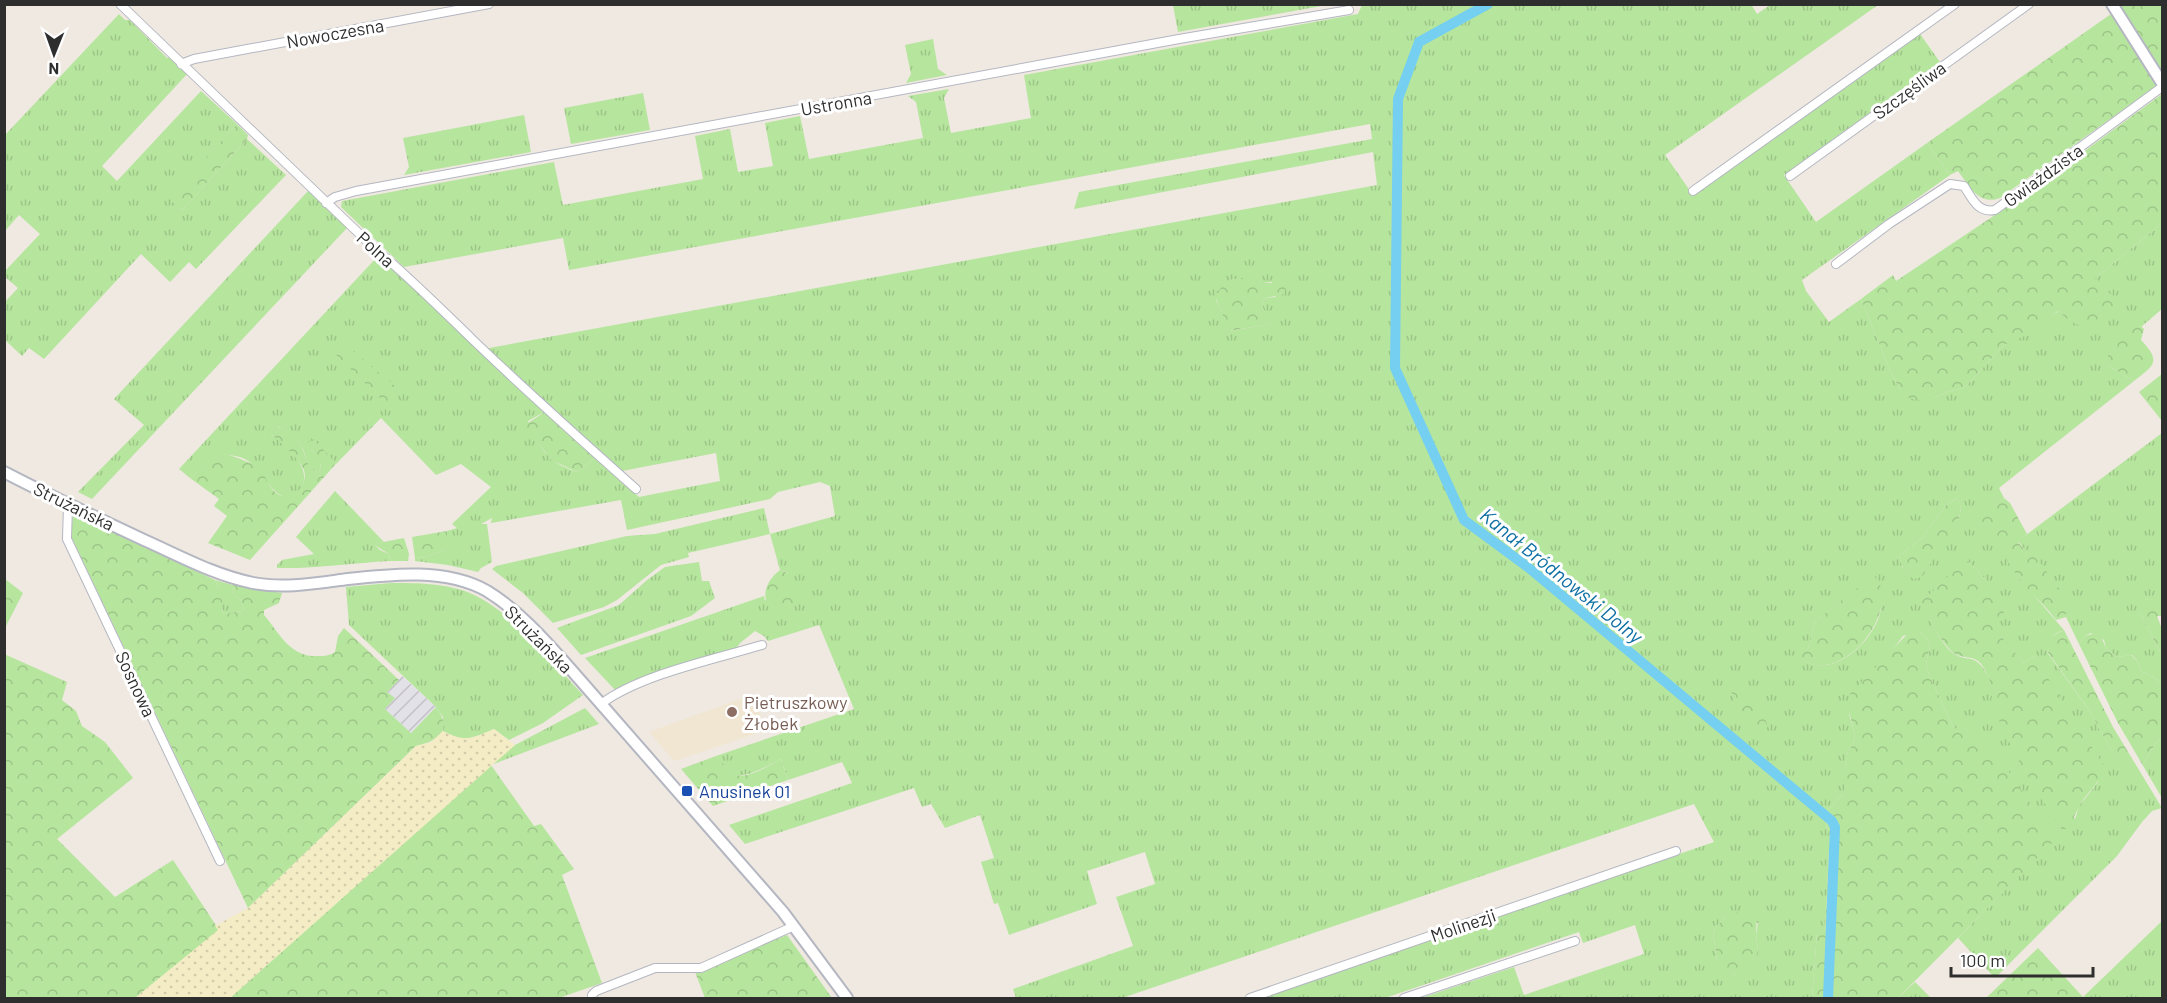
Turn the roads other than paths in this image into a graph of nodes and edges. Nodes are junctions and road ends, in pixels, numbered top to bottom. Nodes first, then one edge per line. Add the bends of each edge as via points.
1 (120, 4) edge
2 (489, 4) edge
3 (1955, 4) edge
4 (2029, 4) edge
5 (2112, 4) edge
6 (1349, 10) dead end
7 (181, 64) junction
8 (2163, 85) edge
9 (1790, 176) dead end
10 (1693, 191) dead end
11 (326, 202) junction
12 (1836, 264) dead end
13 (4, 472) edge
14 (636, 489) dead end
15 (68, 505) junction
16 (762, 645) dead end
17 (601, 704) junction
18 (1676, 851) dead end
19 (220, 861) dead end
20 (794, 926) junction
21 (1575, 941) dead end
22 (592, 995) dead end
23 (847, 999) edge
24 (1250, 999) edge
25 (1404, 999) edge

1 - 7 street, Polna
2 - 7 street, Nowoczesna
3 - 10 street
4 - 9 street, Szczęśliwa
5 - 8 main road
6 - 11 street, Ustronna via 368,189
7 - 11 street, Polna
8 - 12 street, Gwiaździsta via 1995,210 1978,207 1964,186 1950,184
11 - 14 street, Polna
13 - 15 main road, Strużańska
15 - 17 main road, Strużańska via 219,575 256,583 290,586 426,575 486,590 540,635
15 - 19 street, Sosnowa via 67,539
16 - 17 street via 662,675
17 - 20 main road, Strużańska
18 - 24 street, Molinezji
20 - 22 street via 701,968 655,968
20 - 23 main road, Strużańska
21 - 25 street

